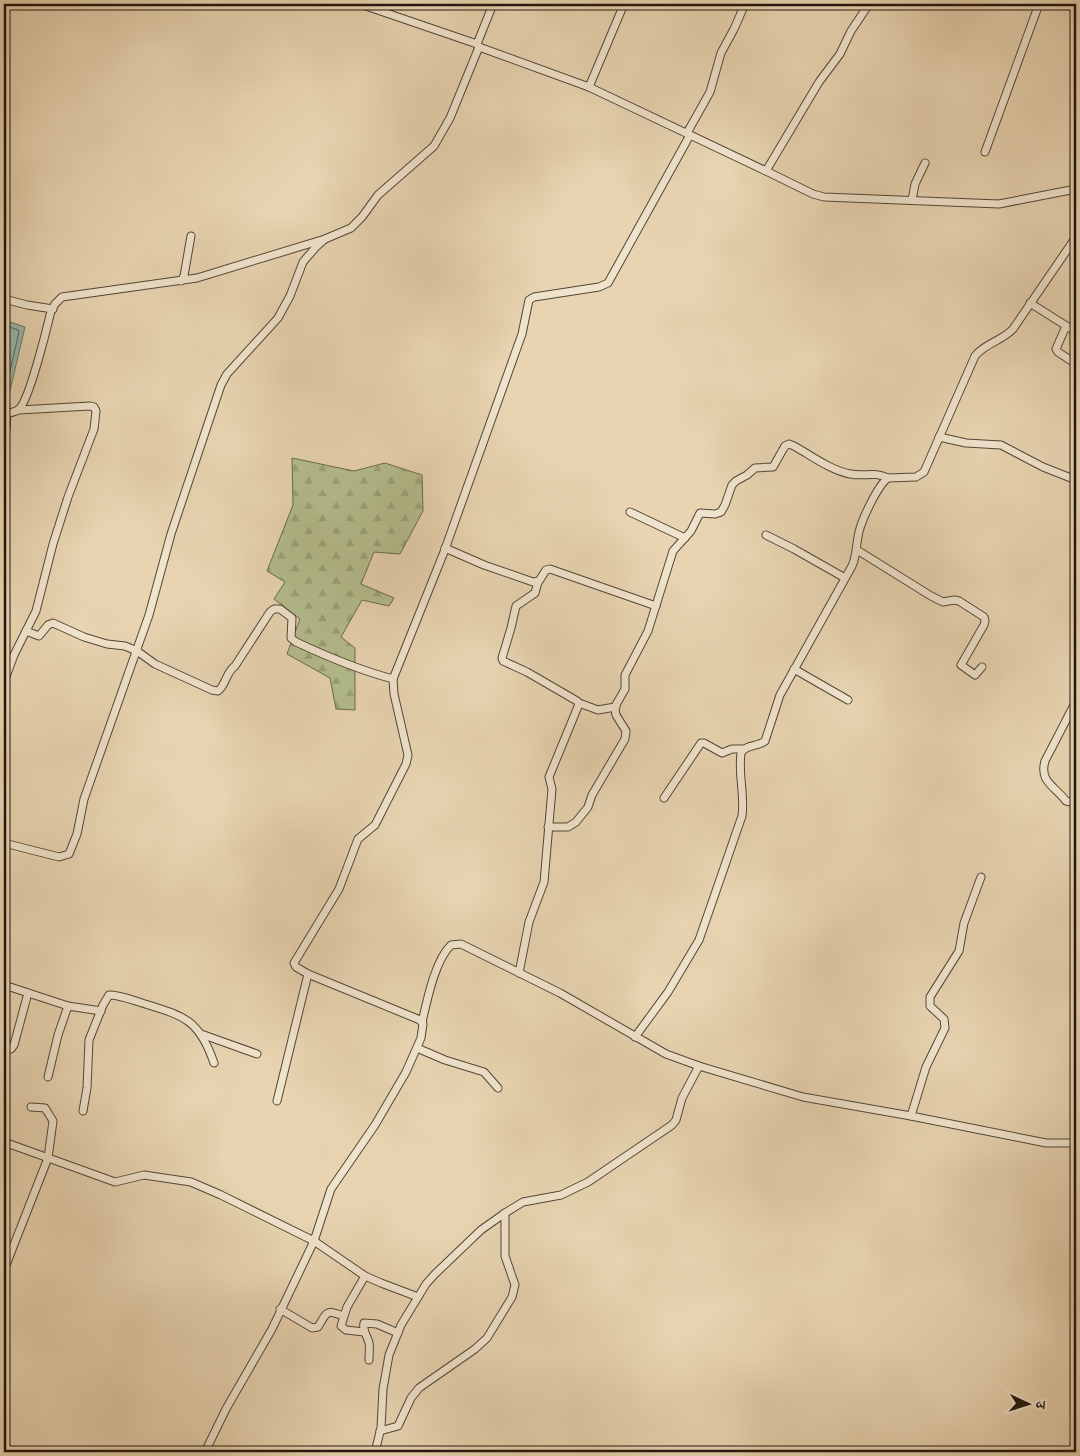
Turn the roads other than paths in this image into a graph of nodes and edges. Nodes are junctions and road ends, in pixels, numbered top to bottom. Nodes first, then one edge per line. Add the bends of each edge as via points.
1 (360, 4) edge
2 (493, 4) edge
3 (624, 4) edge
4 (745, 4) edge
5 (868, 4) edge
6 (1038, 4) edge
7 (478, 45) junction
8 (590, 87) junction
9 (688, 134) junction
10 (985, 152) dead end
11 (925, 163) dead end
12 (766, 171) junction
13 (1076, 188) edge
14 (912, 200) junction
15 (191, 236) dead end
16 (325, 239) junction
17 (1076, 239) edge
18 (181, 282) junction
19 (4, 299) edge
20 (1030, 303) junction
21 (52, 309) junction
22 (1066, 326) junction
23 (1076, 332) edge
24 (1076, 364) edge
25 (19, 410) junction
26 (5, 413) edge
27 (4, 434) edge
28 (939, 437) junction
29 (888, 478) junction
30 (1076, 480) edge
31 (630, 512) dead end
32 (766, 534) dead end
33 (685, 538) junction
34 (445, 548) junction
35 (856, 550) junction
36 (845, 578) junction
37 (538, 582) junction
38 (656, 606) junction
39 (26, 631) junction
40 (137, 651) junction
41 (982, 667) dead end
42 (794, 669) junction
43 (393, 679) junction
44 (4, 682) edge
45 (848, 700) dead end
46 (1076, 701) edge
47 (579, 703) junction
48 (616, 705) junction
49 (743, 750) junction
50 (664, 798) dead end
51 (1076, 802) edge
52 (548, 828) junction
53 (4, 843) edge
54 (981, 877) dead end
55 (519, 973) junction
56 (308, 974) junction
57 (4, 985) edge
58 (28, 993) junction
59 (68, 1006) junction
60 (101, 1011) junction
61 (422, 1022) junction
62 (200, 1033) junction
63 (634, 1037) junction
64 (417, 1048) junction
65 (4, 1050) edge
66 (257, 1054) dead end
67 (214, 1063) dead end
68 (699, 1066) junction
69 (48, 1077) dead end
70 (498, 1088) dead end
71 (277, 1101) dead end
72 (31, 1106) dead end
73 (83, 1111) dead end
74 (911, 1116) junction
75 (4, 1142) edge
76 (1076, 1143) edge
77 (48, 1158) junction
78 (505, 1213) junction
79 (314, 1241) junction
80 (4, 1270) edge
81 (365, 1276) junction
82 (418, 1297) junction
83 (280, 1309) junction
84 (343, 1316) junction
85 (364, 1332) junction
86 (398, 1333) junction
87 (369, 1360) dead end
88 (380, 1431) junction
89 (205, 1452) edge
90 (375, 1452) edge

1 - 7 street
2 - 7 street
3 - 8 street
4 - 9 street via 720,53 710,92
5 - 12 street
6 - 10 street
7 - 8 street
7 - 16 street via 450,118 434,146 378,195 356,224
8 - 9 street
9 - 12 street
9 - 34 street via 608,284 529,300 522,334
11 - 14 street
12 - 14 street via 824,197
13 - 14 street via 999,204
15 - 18 street
16 - 18 street
16 - 40 street via 304,262 278,318 225,377 171,534
17 - 20 street
18 - 21 street via 70,295 58,299
19 - 21 street
20 - 22 street
20 - 28 street via 1007,336 984,346 970,364
21 - 25 street via 35,371
22 - 23 street
22 - 24 street via 1056,349
25 - 26 street
25 - 39 street via 90,406 96,411 90,440 53,544 36,611
26 - 27 street
28 - 29 street via 924,472 916,477
28 - 30 street via 1001,445
29 - 33 street via 877,474 860,476 842,472 789,444 773,467 756,468 734,483 720,512 700,513
29 - 35 street via 880,486 863,521
31 - 33 street
32 - 36 street
33 - 38 street via 672,551
34 - 37 street via 484,565
34 - 43 street
35 - 36 street
35 - 41 street via 931,596 943,602 959,601 984,618 984,625 961,665 975,675
36 - 42 street
37 - 38 street via 550,569
37 - 47 street via 535,593 516,606 502,658
38 - 48 street via 648,631 626,673 625,689
39 - 40 street via 39,636 48,624 53,623 84,637
39 - 44 street
40 - 43 street via 162,667 212,690 220,690 230,669 270,612 280,609 292,618 291,638 296,642 366,672
40 - 53 street via 84,798 69,854 59,857
42 - 45 street
42 - 49 street via 780,695 765,740
43 - 56 street via 407,760 375,825 358,839 339,889 294,960 296,967
46 - 51 street via 1043,770 1046,780 1066,801
47 - 48 street via 598,710
47 - 52 street via 549,777 552,789
48 - 52 street via 616,715 626,730 625,739 589,806 571,826
49 - 50 street via 732,749 722,753 701,744
49 - 63 street via 740,760 742,816 705,926 668,992
52 - 55 street via 544,882 529,922
54 - 74 street via 964,923 959,951 930,997 930,1006 944,1019 946,1028 924,1072
55 - 61 street via 466,946 451,945 432,983
55 - 63 street
56 - 61 street
56 - 71 street
57 - 58 street
58 - 59 street
58 - 65 street via 14,1045
59 - 60 street
59 - 69 street
60 - 62 street via 109,995 116,996 179,1014
60 - 73 street via 89,1040
61 - 64 street via 423,1032
62 - 66 street
62 - 67 street via 208,1043
63 - 68 street
64 - 70 street via 484,1072
64 - 79 street via 375,1125 331,1189
68 - 74 street via 803,1098
68 - 78 street via 672,1125 588,1182 561,1195 524,1202
72 - 77 street via 46,1108 53,1120
74 - 76 street via 1046,1143
75 - 77 street
77 - 79 street via 116,1182 144,1175 191,1182
77 - 80 street
78 - 82 street via 481,1230 435,1274
78 - 88 street via 506,1256 515,1285 508,1304 487,1338 420,1388 411,1398 398,1426
79 - 81 street
79 - 83 street
81 - 82 street
81 - 84 street
82 - 86 street
83 - 84 street via 312,1328 318,1326 328,1312
83 - 89 street
84 - 85 street via 342,1328
85 - 86 street via 363,1324 367,1322
85 - 87 street via 369,1342
86 - 88 street via 389,1354
88 - 90 street

